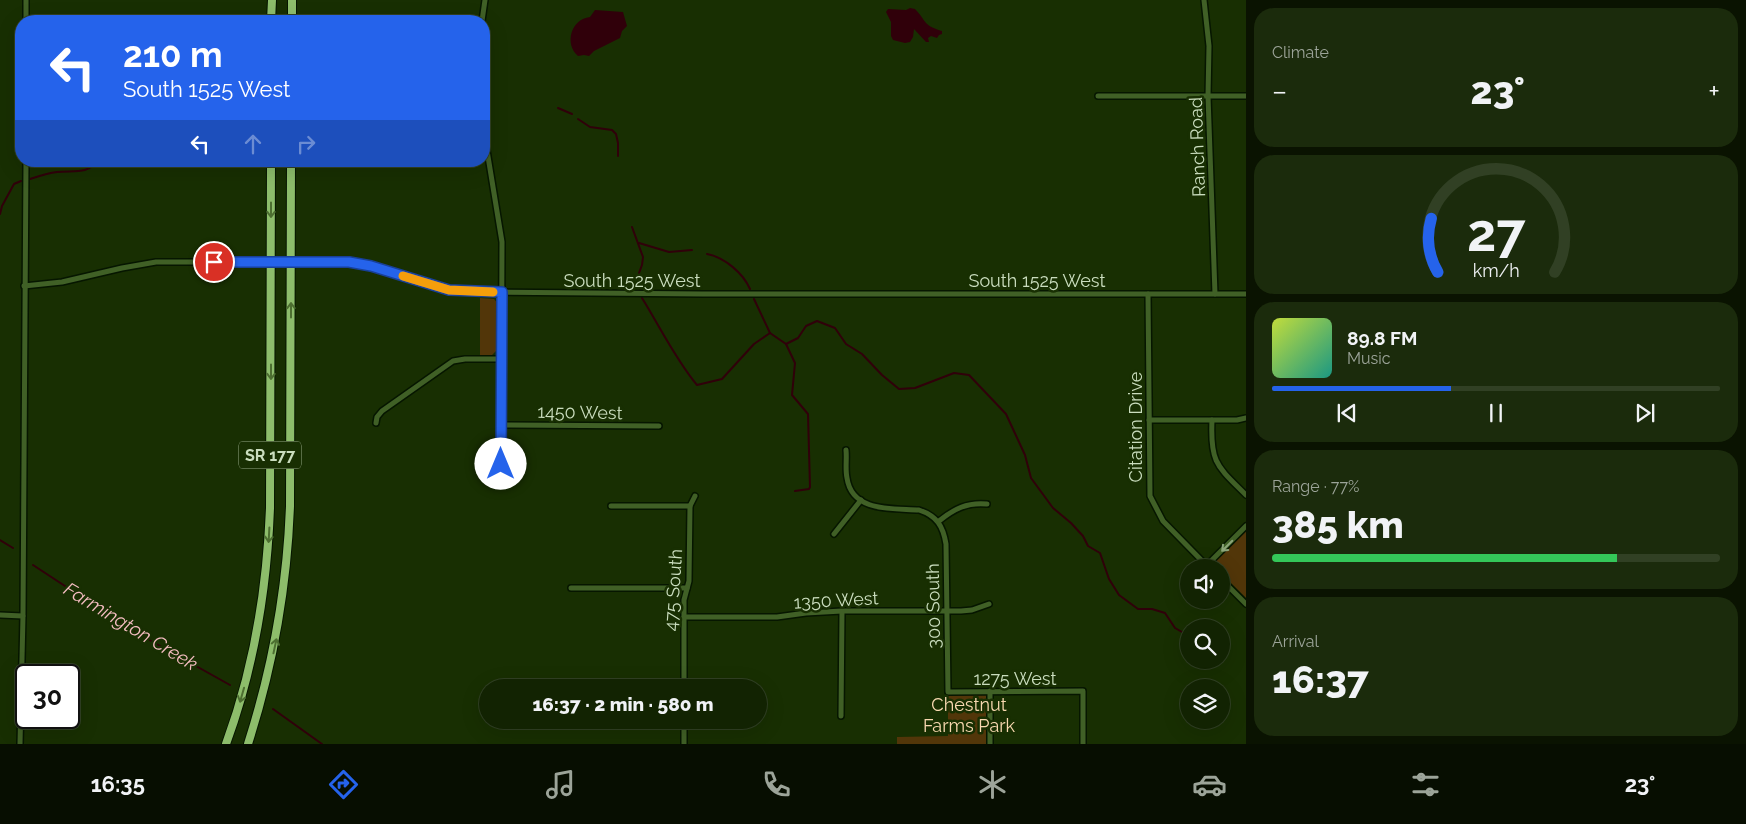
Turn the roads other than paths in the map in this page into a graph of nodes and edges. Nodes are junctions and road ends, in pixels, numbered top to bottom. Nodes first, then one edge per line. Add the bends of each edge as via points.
1 (26, 0) edge
2 (272, 0) edge
3 (292, 0) edge
4 (485, 0) edge
5 (1204, 0) edge
6 (26, 15) edge
7 (272, 15) edge
8 (292, 15) edge
9 (483, 15) edge
10 (1098, 96) dead end
11 (1208, 96) junction
12 (1246, 96) edge
13 (26, 167) edge
14 (271, 167) edge
15 (291, 167) edge
16 (490, 167) edge
17 (24, 286) junction
18 (502, 292) junction
19 (1148, 294) junction
20 (1215, 294) junction
21 (1246, 294) edge
22 (502, 359) junction
23 (1246, 418) edge
24 (1149, 420) junction
25 (1212, 420) junction
26 (376, 423) dead end
27 (501, 424) junction
28 (659, 426) dead end
29 (846, 450) dead end
30 (501, 464) dead end
31 (1246, 494) edge
32 (696, 496) dead end
33 (861, 500) junction
34 (987, 504) dead end
35 (610, 506) dead end
36 (690, 506) junction
37 (939, 521) junction
38 (1246, 526) edge
39 (834, 534) dead end
40 (1201, 559) edge
41 (1215, 559) edge
42 (572, 588) dead end
43 (687, 588) junction
44 (1230, 588) edge
45 (989, 604) dead end
46 (1246, 604) edge
47 (947, 610) junction
48 (842, 611) junction
49 (0, 615) edge
50 (23, 616) junction
51 (684, 617) junction
52 (684, 679) edge
53 (948, 692) joint
54 (990, 692) junction
55 (841, 716) dead end
56 (684, 729) edge
57 (20, 744) edge
58 (226, 744) edge
59 (248, 744) edge
60 (684, 744) edge
61 (990, 744) edge
62 (1084, 744) edge

1 - 6 street
2 - 7 highway
3 - 8 highway
4 - 9 street
5 - 11 street, Ranch Road via 1209,46
10 - 11 street
11 - 12 street
11 - 20 street, Ranch Road
13 - 17 street
14 -> 58 highway, SR 177 via 268,555 252,655
59 -> 15 highway, SR 177 via 275,645 287,558
16 - 18 street via 501,233
17 - 18 street, South 1525 West, bridge via 62,282 156,262 342,262 364,264 458,291
17 - 50 street
18 - 19 street, South 1525 West
18 - 22 street
19 - 20 street, South 1525 West
19 - 24 street, Citation Drive
20 - 21 street, South 1525 West
22 - 26 street via 465,358 449,362 378,414
22 - 27 street
23 - 25 street
24 - 25 street
24 - 40 street, Citation Drive via 1150,496 1163,521
25 - 31 street via 1214,456 1219,466
27 - 28 street, 1450 West
27 - 30 street
29 - 33 street via 847,480
32 - 36 street
33 - 37 street via 883,509 919,510
33 - 39 street
34 - 37 street via 967,505
35 - 36 street
36 - 43 street, 475 South
37 - 47 street, 300 South via 946,544
38 -> 41 street
42 - 43 street
43 - 51 street, 475 South
44 - 46 street
45 - 47 street, 1350 West via 972,610
47 - 48 street, 1350 West
47 - 53 street, 300 South
48 - 51 street, 1350 West via 778,617
48 - 55 street
49 - 50 street
50 - 57 street
51 - 52 street, 475 South
53 - 54 street, 1275 West
54 - 61 street
54 - 62 street, 1275 West via 1083,691
56 - 60 street

